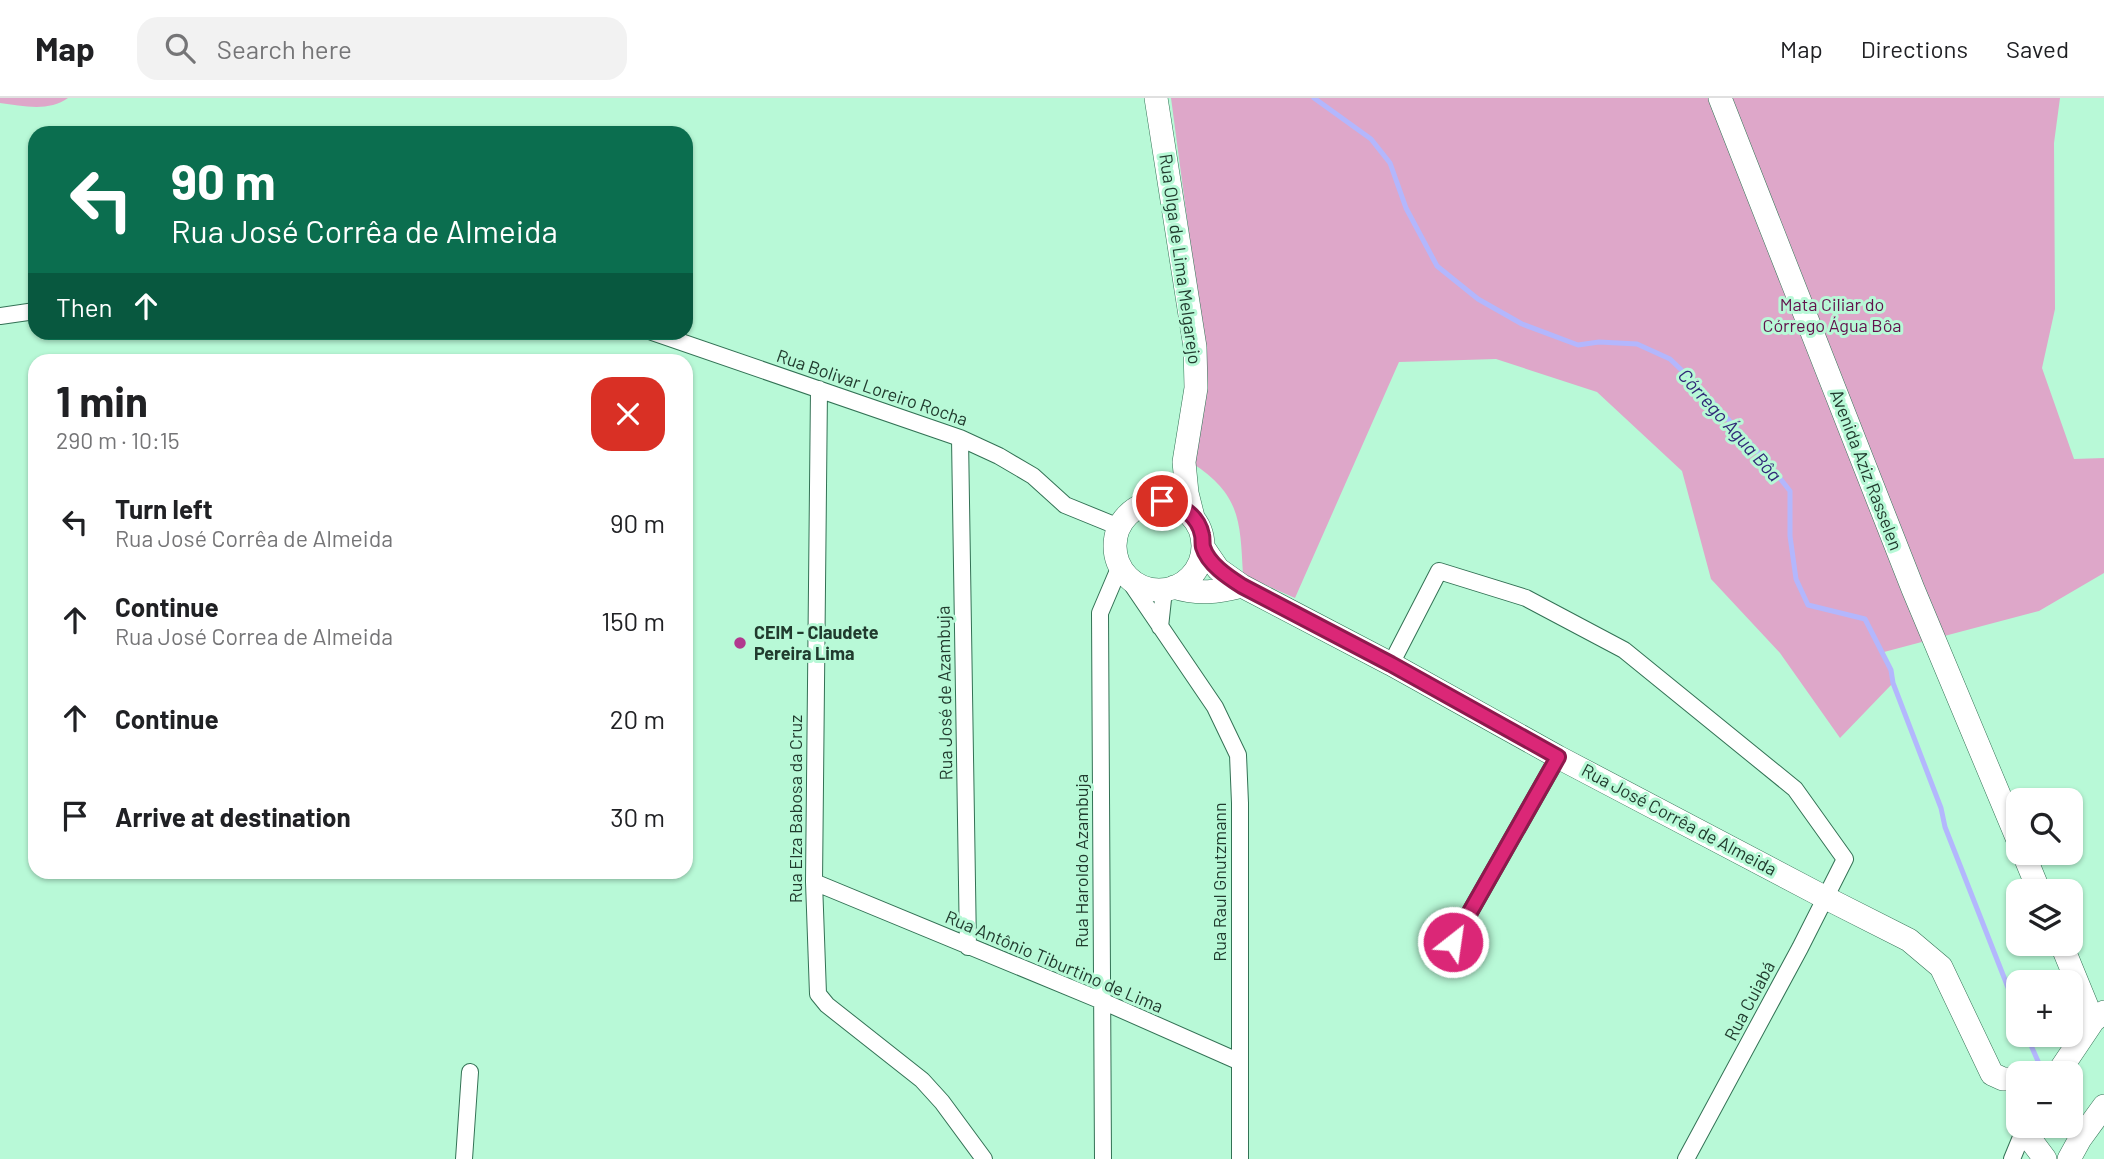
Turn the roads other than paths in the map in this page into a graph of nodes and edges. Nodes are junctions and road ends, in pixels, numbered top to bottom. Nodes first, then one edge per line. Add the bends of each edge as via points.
1 (1156, 98) edge
2 (1720, 98) edge
3 (28, 312) edge
4 (0, 316) edge
5 (675, 340) edge
6 (819, 389) junction
7 (960, 439) junction
8 (1184, 462) junction
9 (1150, 502) junction
10 (1193, 517) junction
11 (1119, 527) junction
12 (1203, 547) junction
13 (1122, 569) junction
14 (1242, 586) junction
15 (1169, 588) junction
16 (1160, 627) junction
17 (1391, 664) junction
18 (1558, 757) junction
19 (2006, 811) edge
20 (814, 882) junction
21 (1826, 898) junction
22 (1453, 942) dead end
23 (968, 947) junction
24 (2068, 956) edge
25 (1102, 1001) junction
26 (2099, 1016) edge
27 (2064, 1061) edge
28 (1240, 1062) junction
29 (470, 1072) dead end
30 (2006, 1079) edge
31 (2104, 1106) edge
32 (2021, 1138) edge
33 (2031, 1138) edge
34 (464, 1159) edge
35 (984, 1159) edge
36 (1103, 1159) edge
37 (1240, 1159) edge
38 (1686, 1159) edge
39 (2012, 1159) edge
40 (2045, 1159) edge
41 (2069, 1159) edge

1 - 8 street, Rua Olga de Lima Melgarejo via 1195,347 1196,388
2 - 19 street, Avenida Aziz Rasselen via 1913,589
3 - 4 street
5 - 6 street, Rua Bolivar Loreiro Rocha
6 - 7 street, Rua Bolivar Loreiro Rocha
6 - 20 street, Rua Elza Babosa da Cruz
7 - 11 street, Rua Bolivar Loreiro Rocha via 1033,476 1065,505
7 - 23 street, Rua José de Azambuja
8 - 9 street
8 - 10 street, Rua Olga de Lima Melgarejo
9 - 10 street via 1174,504
9 - 11 street via 1137,507
10 - 12 street
11 - 13 street via 1115,547
12 - 14 street, Rua José Corrêa de Almeida via 1218,569
12 - 15 street via 1195,572
13 - 15 street via 1142,587
13 - 16 street, Rua Raul Gnutzmann
13 - 25 street, Rua Haroldo Azambuja via 1100,613
14 - 15 street via 1202,593
14 - 17 street, Rua José Corrêa de Almeida
15 - 16 street
16 - 28 street, Rua Raul Gnutzmann via 1215,707 1238,755
17 - 18 street, Rua José Corrêa de Almeida
17 - 21 street, Rua Cuiabá via 1439,571 1526,598 1624,650 1795,789 1845,859
18 - 21 street, Rua José Corrêa de Almeida
18 - 22 street
20 - 23 street, Rua Antônio Tiburtino de Lima
20 - 35 street, Rua Elza Babosa da Cruz via 818,994 922,1080
21 - 30 street, Rua José Corrêa de Almeida via 1909,940 1941,967 1987,1067
21 - 38 street, Rua Cuiabá
23 - 25 street, Rua Antônio Tiburtino de Lima
24 - 26 street
25 - 28 street, Rua Antônio Tiburtino de Lima
25 - 36 street, Rua Haroldo Azambuja
26 - 27 street
28 - 37 street, Rua Raul Gnutzmann
29 - 34 street
31 - 41 street
32 - 39 street
33 - 40 street

